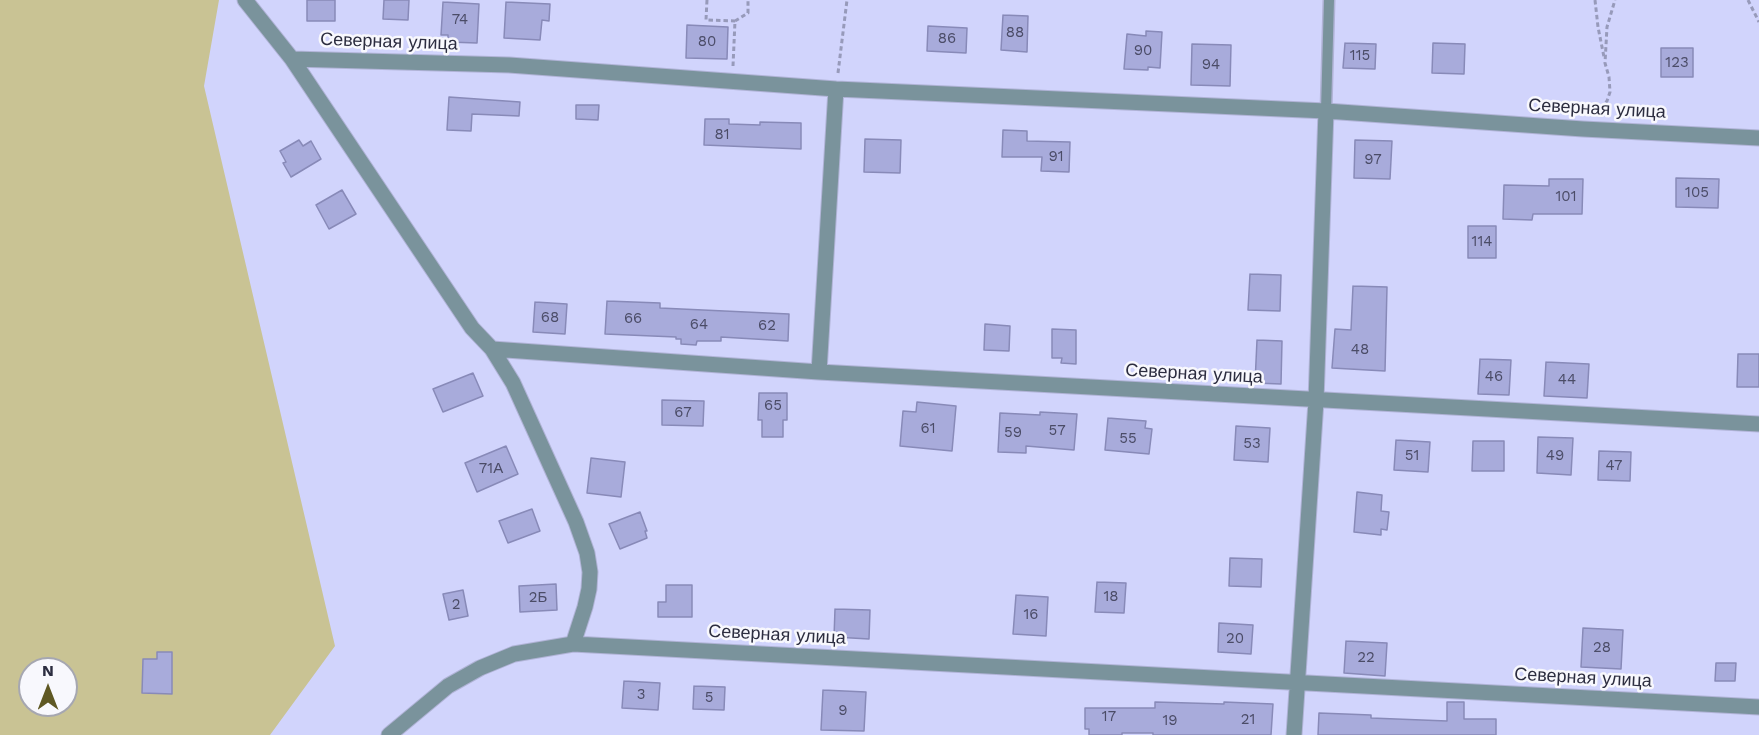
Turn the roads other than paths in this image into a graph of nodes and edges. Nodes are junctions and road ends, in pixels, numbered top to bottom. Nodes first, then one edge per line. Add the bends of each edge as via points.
1 (244, 0) edge
2 (1329, 0) edge
3 (292, 59) junction
4 (836, 89) junction
5 (1326, 111) junction
6 (1759, 138) edge
7 (492, 349) junction
8 (819, 372) junction
9 (1316, 400) junction
10 (1759, 424) edge
11 (573, 644) junction
12 (1297, 683) junction
13 (1759, 707) edge
14 (389, 735) edge
15 (1294, 735) edge

1 - 3 street
2 - 5 lane
3 - 4 street, Северная улица via 509,65
3 - 7 street via 472,328
4 - 5 street, Северная улица
4 - 8 street
5 - 6 street, Северная улица
5 - 9 street
7 - 8 street, Северная улица
7 - 11 street via 513,383 587,553 589,589
8 - 9 street, Северная улица
9 - 10 street, Северная улица
9 - 12 street
11 - 12 street, Северная улица
11 - 14 street, Северная улица via 513,654 480,668 448,686
12 - 13 street, Северная улица
12 - 15 street

